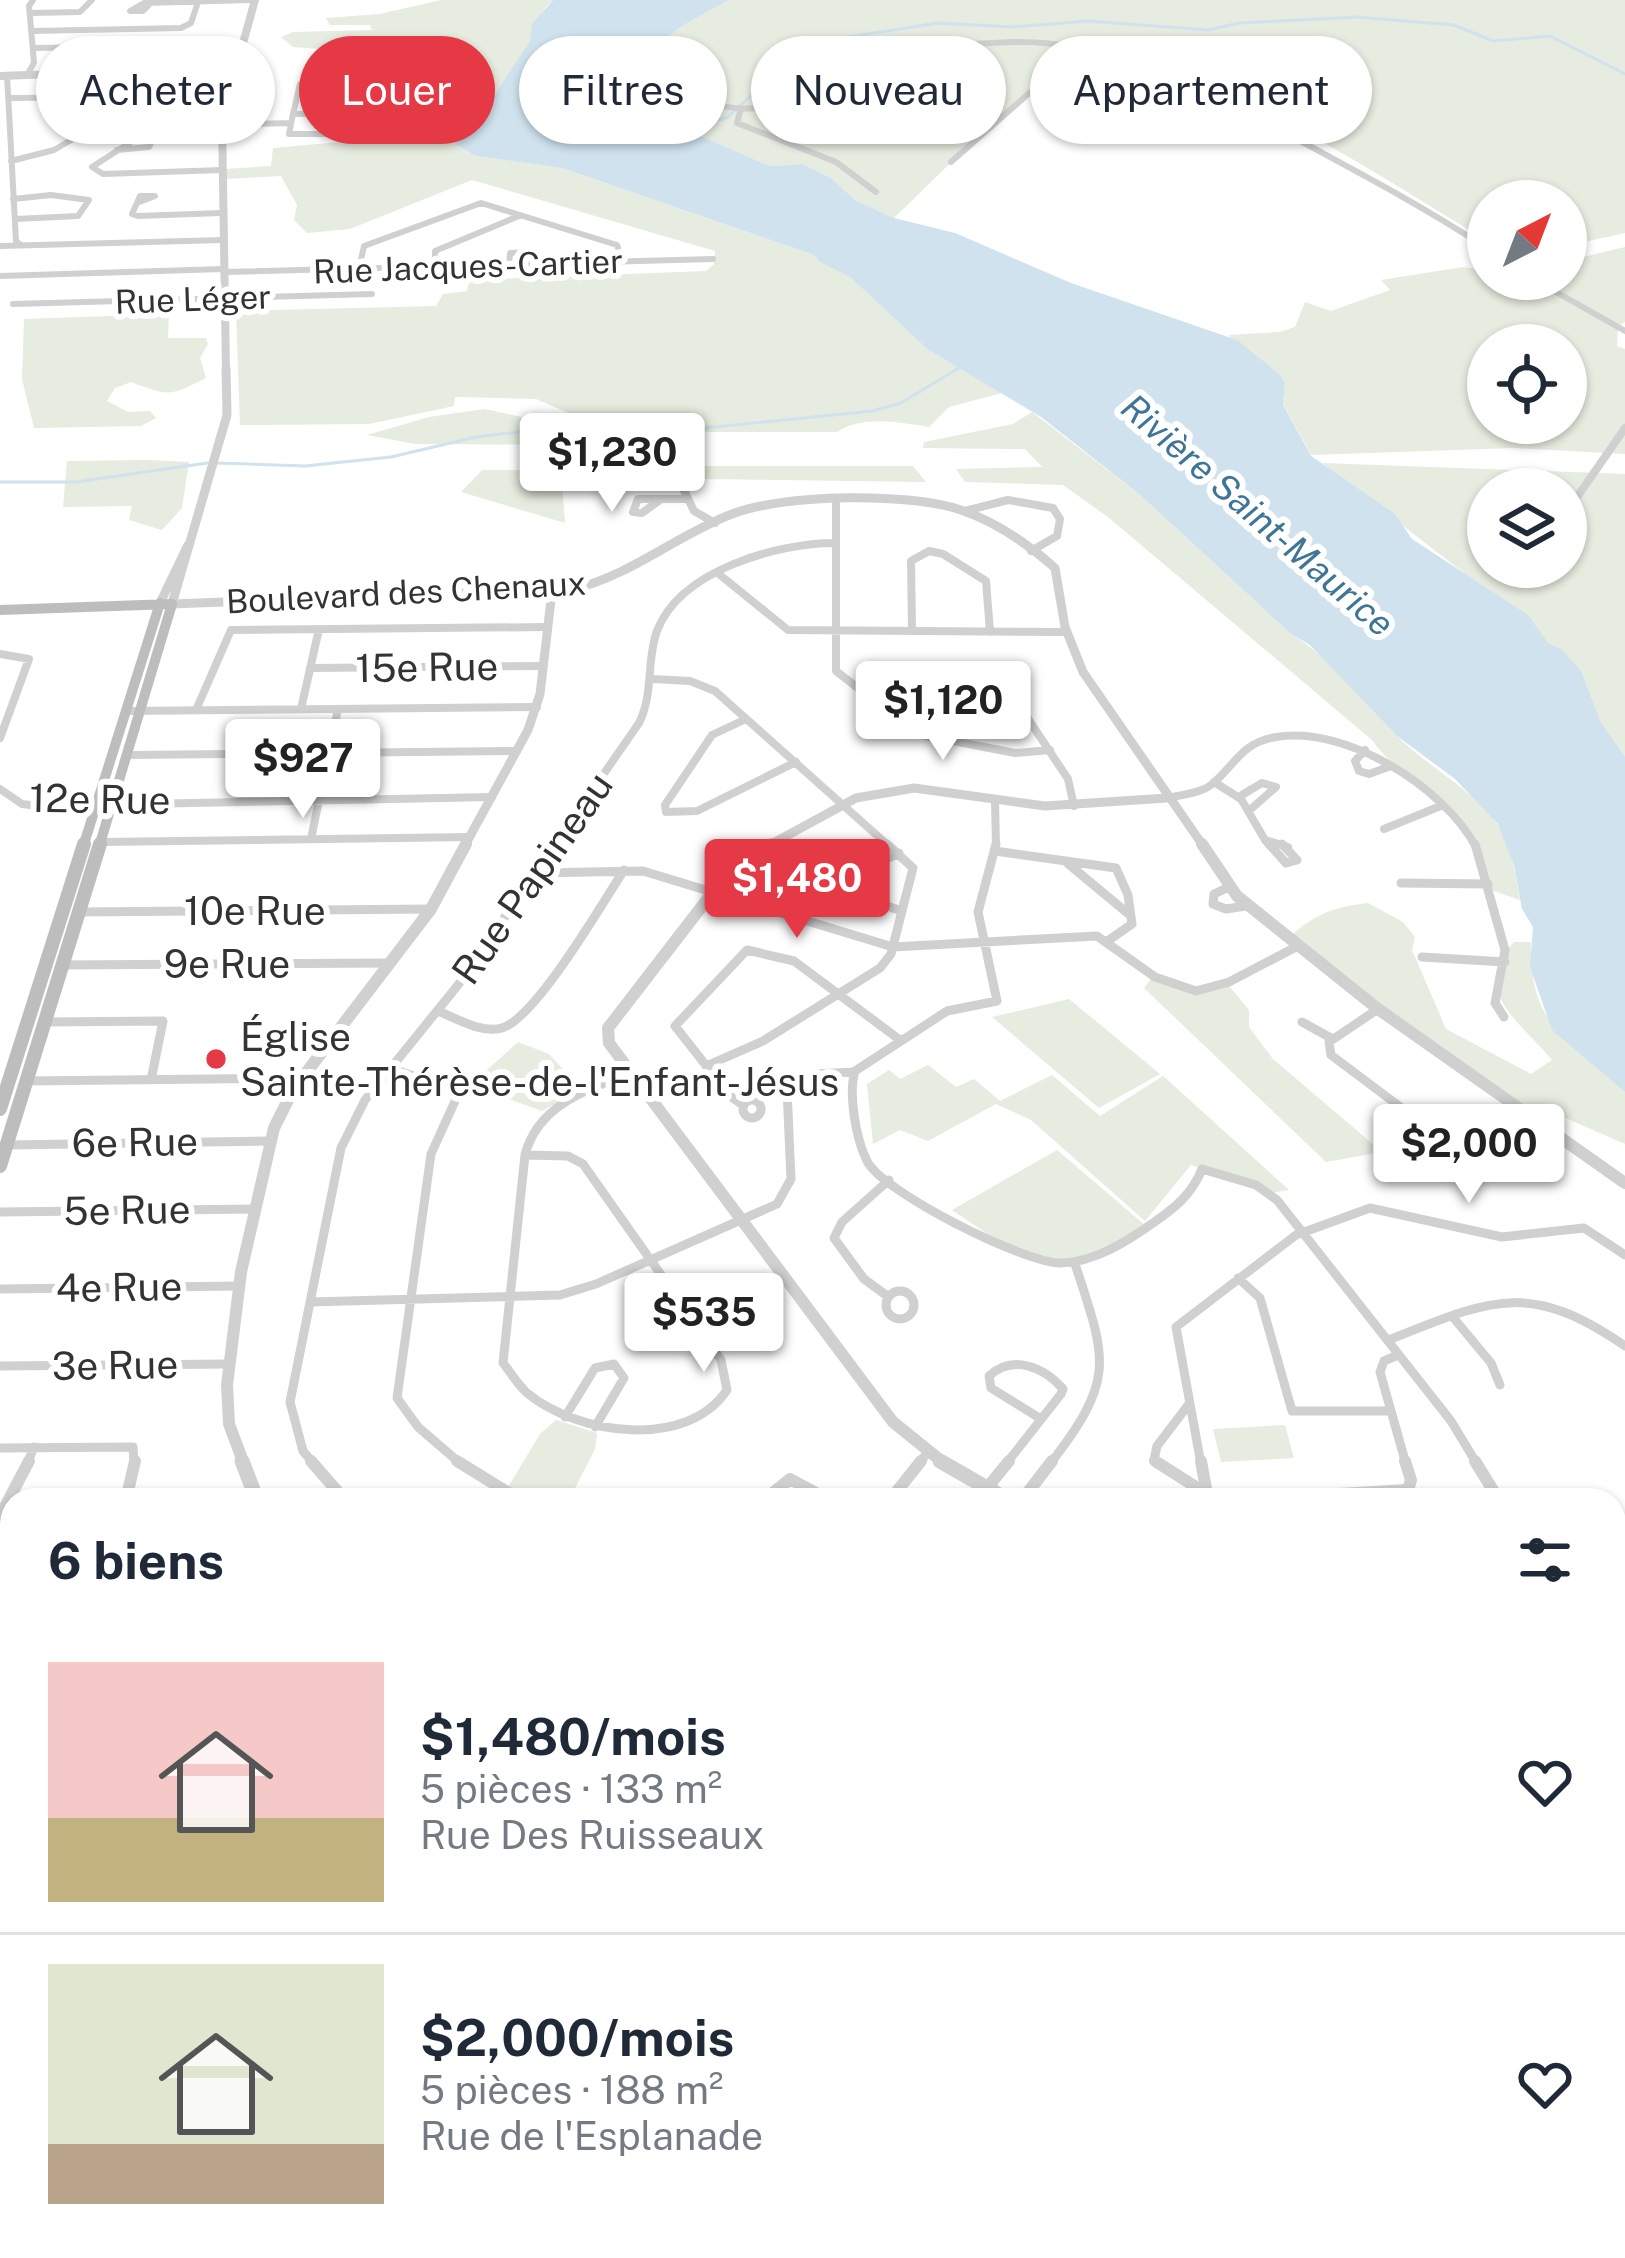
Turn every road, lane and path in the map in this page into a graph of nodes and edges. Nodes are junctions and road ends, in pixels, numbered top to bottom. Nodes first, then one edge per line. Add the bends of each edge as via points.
1 (33, 0) edge
2 (92, 0) edge
3 (253, 0) edge
4 (192, 1) edge
5 (151, 3) edge
6 (31, 13) junction
7 (32, 31) junction
8 (244, 36) edge
9 (1030, 41) edge
10 (33, 48) junction
11 (36, 48) edge
12 (36, 74) edge
13 (4, 75) edge
14 (27, 75) junction
15 (299, 88) edge
16 (298, 93) joint
17 (1030, 93) edge
18 (8, 98) junction
19 (36, 98) edge
20 (727, 108) edge
21 (741, 108) junction
22 (292, 119) junction
23 (275, 120) edge
24 (68, 144) edge
25 (126, 144) edge
26 (151, 144) edge
27 (223, 144) edge
28 (1307, 144) edge
29 (117, 150) junction
30 (11, 161) junction
31 (951, 162) dead end
32 (222, 170) junction
33 (876, 192) dead end
34 (13, 199) junction
35 (137, 202) dead end
36 (221, 213) junction
37 (521, 215) junction
38 (0, 216) edge
39 (14, 218) junction
40 (1467, 236) edge
41 (223, 240) junction
42 (21, 245) junction
43 (0, 246) edge
44 (713, 259) dead end
45 (622, 262) junction
46 (532, 264) junction
47 (509, 265) junction
48 (435, 267) junction
49 (359, 269) junction
50 (224, 271) junction
51 (0, 276) edge
52 (372, 294) dead end
53 (224, 299) junction
54 (1570, 300) edge
55 (13, 304) dead end
56 (1625, 331) edge
57 (1625, 428) edge
58 (680, 482) dead end
59 (1587, 483) edge
60 (688, 499) junction
61 (660, 500) dead end
62 (836, 504) junction
63 (965, 511) junction
64 (715, 523) junction
65 (835, 543) junction
66 (1031, 550) junction
67 (720, 575) junction
68 (552, 591) junction
69 (166, 604) junction
70 (0, 610) edge
71 (548, 627) junction
72 (319, 629) junction
73 (834, 631) junction
74 (912, 631) junction
75 (990, 632) junction
76 (1066, 632) junction
77 (0, 654) edge
78 (543, 666) junction
79 (310, 668) junction
80 (652, 679) junction
81 (862, 692) junction
82 (537, 707) junction
83 (301, 709) junction
84 (338, 709) junction
85 (196, 710) junction
86 (126, 711) junction
87 (141, 711) junction
88 (746, 718) junction
89 (0, 738) edge
90 (1050, 749) junction
91 (1365, 749) junction
92 (517, 751) junction
93 (329, 753) junction
94 (127, 755) junction
95 (796, 762) junction
96 (1391, 766) junction
97 (1214, 782) junction
98 (2, 793) edge
99 (1242, 796) junction
100 (492, 797) junction
101 (1167, 798) junction
102 (320, 799) junction
103 (995, 800) junction
104 (113, 802) junction
105 (95, 803) junction
106 (843, 804) junction
107 (1443, 805) junction
108 (1074, 806) junction
109 (1252, 808) junction
110 (1384, 829) dead end
111 (470, 837) junction
112 (311, 839) junction
113 (1263, 839) dead end
114 (100, 842) junction
115 (995, 851) junction
116 (898, 853) junction
117 (1063, 861) junction
118 (624, 870) junction
119 (536, 873) junction
120 (70, 883) junction
121 (87, 883) junction
122 (1400, 883) dead end
123 (1488, 884) junction
124 (1229, 887) junction
125 (712, 892) junction
126 (1246, 906) junction
127 (431, 909) junction
128 (902, 910) junction
129 (78, 912) junction
130 (1131, 916) junction
131 (1109, 940) junction
132 (984, 941) junction
133 (892, 947) junction
134 (1297, 947) junction
135 (1422, 957) dead end
136 (1504, 962) junction
137 (391, 963) junction
138 (62, 965) junction
139 (839, 994) junction
140 (1378, 1009) junction
141 (438, 1010) junction
142 (1504, 1017) dead end
143 (26, 1022) junction
144 (44, 1022) junction
145 (1302, 1022) dead end
146 (1331, 1038) junction
147 (900, 1040) junction
148 (706, 1066) junction
149 (390, 1068) junction
150 (855, 1072) junction
151 (629, 1074) junction
152 (302, 1078) junction
153 (151, 1079) junction
154 (26, 1081) junction
155 (743, 1105) dead end
156 (1516, 1106) junction
157 (0, 1109) edge
158 (270, 1141) junction
159 (3, 1145) edge
160 (524, 1155) junction
161 (0, 1166) edge
162 (889, 1180) junction
163 (1625, 1183) edge
164 (254, 1209) junction
165 (0, 1212) edge
166 (742, 1222) junction
167 (1303, 1232) junction
168 (1625, 1256) edge
169 (651, 1261) junction
170 (1075, 1264) junction
171 (1238, 1278) junction
172 (239, 1286) junction
173 (0, 1289) edge
174 (886, 1295) dead end
175 (508, 1299) junction
176 (409, 1300) junction
177 (310, 1302) junction
178 (1452, 1316) junction
179 (1391, 1340) junction
180 (1625, 1346) edge
181 (1398, 1355) junction
182 (230, 1364) junction
183 (0, 1366) edge
184 (1500, 1385) dead end
185 (1189, 1404) junction
186 (1391, 1411) junction
187 (565, 1417) junction
188 (1042, 1419) junction
189 (595, 1427) junction
190 (0, 1448) edge
191 (34, 1448) junction
192 (928, 1453) junction
193 (12, 1488) edge
194 (129, 1488) edge
195 (253, 1488) edge
196 (335, 1488) edge
197 (499, 1488) edge
198 (779, 1488) edge
199 (807, 1488) edge
200 (900, 1488) edge
201 (987, 1488) joint
202 (1031, 1488) edge
203 (1198, 1488) edge
204 (1206, 1488) edge
205 (1408, 1488) edge
206 (1491, 1488) edge

1 - 6 street
2 - 6 street via 80,12
3 - 4 street
3 - 8 street
4 - 5 street
4 - 7 street via 191,23 181,28
6 - 7 street
7 - 10 street
9 - 21 street via 903,56 858,67 796,100
10 - 11 street
10 - 14 street
12 - 14 street
13 - 14 street
13 - 18 street
15 - 16 street
16 - 22 street
17 - 31 street
18 - 19 street
18 - 30 street
20 - 21 street
21 - 33 street via 736,122 836,162
22 - 22 street via 292,135 334,134 355,127 358,113
22 - 23 street
24 - 30 street via 49,156
25 - 29 street
26 - 29 street
27 - 32 street
28 - 40 street
29 - 32 street via 93,170
30 - 34 street
32 - 36 street
34 - 39 street
34 - 39 street via 88,200 77,216
35 - 36 street via 132,214 139,216
36 - 41 street
37 - 45 street via 618,245
37 - 48 street via 436,250
37 - 49 street via 495,204 466,205 364,246
38 - 39 street
39 - 42 street
41 - 42 street
41 - 50 street
42 - 43 street
44 - 45 street, Rue Jacques-Cartier
45 - 46 street, Rue Jacques-Cartier
46 - 47 street, Rue Jacques-Cartier
46 - 47 street via 531,252 519,249
47 - 48 street, Rue Jacques-Cartier
48 - 49 street, Rue Jacques-Cartier
49 - 50 street, Rue Jacques-Cartier
50 - 51 street, Rue Jacques-Cartier
50 - 53 street
52 - 53 street, Rue Léger
53 - 55 street, Rue Léger
53 - 69 street via 227,415
54 - 56 street
57 - 59 street
58 - 60 street
60 - 61 street
60 - 64 street
62 - 63 street, Boulevard des Chenaux
62 - 64 street, Boulevard des Chenaux via 762,506
62 - 65 street
63 - 66 street, Boulevard des Chenaux
63 - 66 street via 994,501 1053,508 1057,536
64 - 68 street, Boulevard des Chenaux via 623,575
65 - 67 street, Rue Papineau via 770,550
65 - 73 street
66 - 76 street, Boulevard des Chenaux via 1057,570
67 - 73 street via 786,629
67 - 80 street, Rue Papineau via 665,616
68 - 69 street, Boulevard des Chenaux
68 - 71 street
69 - 70 main road, Boulevard des Chenaux
69 - 86 main road
69 - 87 main road
71 - 72 street
71 - 78 street
72 - 79 street
72 - 85 street via 231,631
73 - 74 street
73 - 81 street via 835,668
74 - 75 street
74 - 75 street via 911,559 932,551 986,581
75 - 76 street
76 - 101 street, Boulevard des Chenaux via 1083,672
77 - 89 street via 29,659
78 - 79 street, 15e Rue
78 - 82 street
79 - 83 street
80 - 88 street via 706,686
80 - 119 street, Rue Papineau via 643,716
81 - 90 street via 922,736 1018,754
81 - 90 street via 914,678 1000,680
82 - 84 street
82 - 92 street
83 - 84 street
83 - 85 street
84 - 93 street
85 - 87 street
86 - 87 street
86 - 105 main road
87 - 94 main road
88 - 95 street
88 - 95 street via 712,735 666,812 697,812
90 - 108 street
91 - 96 street
91 - 96 street via 1355,761 1360,772
91 - 97 street via 1323,737 1275,737 1238,753
92 - 93 street
92 - 100 street
93 - 94 street
93 - 102 street
94 - 104 main road
95 - 106 street
96 - 107 street
97 - 99 street
97 - 101 street
98 - 105 street, 12e Rue via 26,805
99 - 109 street
99 - 109 street via 1275,786
100 - 102 street, 12e Rue
100 - 111 street
101 - 108 street
101 - 124 street, Boulevard des Chenaux
102 - 104 street, 12e Rue
102 - 112 street
103 - 106 street via 907,788
103 - 108 street
103 - 115 street
104 - 105 street, 12e Rue
104 - 114 main road
105 - 120 main road
106 - 116 street
106 - 125 street via 747,855
107 - 110 street
107 - 123 street via 1475,843
109 - 113 street
111 - 112 street
111 - 127 street
112 - 114 street
114 - 121 main road
115 - 117 street
115 - 132 street via 979,909
116 - 128 street via 914,868
116 - 128 street via 843,885
117 - 130 street
117 - 130 street via 1116,868
118 - 119 street
118 - 125 street
118 - 141 street via 514,1024 489,1028
119 - 141 street, Rue Papineau
120 - 121 street
120 - 143 main road
121 - 129 main road
122 - 123 street
123 - 136 street
124 - 126 street, Boulevard des Chenaux
124 - 126 street, Boulevard des Chenaux via 1213,895 1213,904
125 - 133 street
125 - 151 street via 610,1023 609,1043
126 - 134 street, Boulevard des Chenaux
127 - 129 street, 10e Rue
127 - 137 street
128 - 133 street
129 - 138 main road
130 - 131 street via 1130,928
131 - 132 street via 1084,934
131 - 134 street via 1155,976 1196,991
132 - 133 street
132 - 147 street via 996,1003 951,1009
133 - 139 street via 880,968
134 - 140 street, Boulevard des Chenaux
135 - 136 street
136 - 142 street via 1495,1003
137 - 138 street, 9e Rue
137 - 152 street
138 - 144 main road
139 - 147 street
139 - 148 street
139 - 148 street via 791,960 745,951 676,1024
140 - 146 street
140 - 156 street, Boulevard des Chenaux
141 - 149 street, Rue Papineau
143 - 144 street
143 - 157 main road
144 - 153 street via 164,1021
144 - 154 main road
145 - 146 street
146 - 156 street via 1337,1062 1444,1138 1468,1138
147 - 150 street
148 - 155 street
149 - 176 street via 447,1087 456,1100 431,1154
149 - 177 street, Rue Papineau via 345,1136
150 - 162 street via 850,1087 863,1154
150 - 166 street via 814,1074 788,1089 790,1184 771,1208
151 - 160 street via 552,1109 532,1129
151 - 166 street
152 - 153 street
152 - 158 street
153 - 154 street
154 - 159 main road
156 - 163 street, Boulevard des Chenaux
158 - 159 street, 6e Rue
158 - 164 street
159 - 161 main road
160 - 169 street via 579,1161
160 - 175 street
162 - 170 street via 1012,1255
162 - 174 street via 834,1238
164 - 165 street, 5e Rue
164 - 172 street
166 - 169 street
166 - 192 street via 882,1409
167 - 168 street via 1378,1208 1502,1237 1584,1228
167 - 170 street via 1262,1189 1202,1169 1178,1205 1108,1254
167 - 171 street
167 - 179 street
169 - 175 street via 572,1292
169 - 189 street via 724,1365 724,1396 681,1427
170 - 202 street via 1099,1339 1100,1381
171 - 185 street via 1178,1323
171 - 186 street via 1260,1296 1292,1411
172 - 173 street, 4e Rue
172 - 182 street
175 - 176 street
175 - 187 street via 504,1366
176 - 177 street
176 - 197 street via 397,1377 401,1407
177 - 196 street, Rue Papineau via 291,1415 303,1451
178 - 179 street
178 - 180 street via 1495,1303 1554,1303
178 - 184 street
179 - 181 street
181 - 186 street via 1380,1367
181 - 206 street
182 - 183 street, 3e Rue
182 - 195 street via 228,1418
185 - 203 street via 1154,1460
185 - 204 street
186 - 205 street
187 - 189 street
187 - 189 street via 595,1368 614,1364 624,1378
188 - 188 street via 1062,1392 1059,1382 1016,1363 995,1368 991,1388
188 - 201 street
190 - 191 street
191 - 193 street
191 - 194 street via 133,1447
192 - 200 street
192 - 201 street
198 - 199 street via 790,1479

